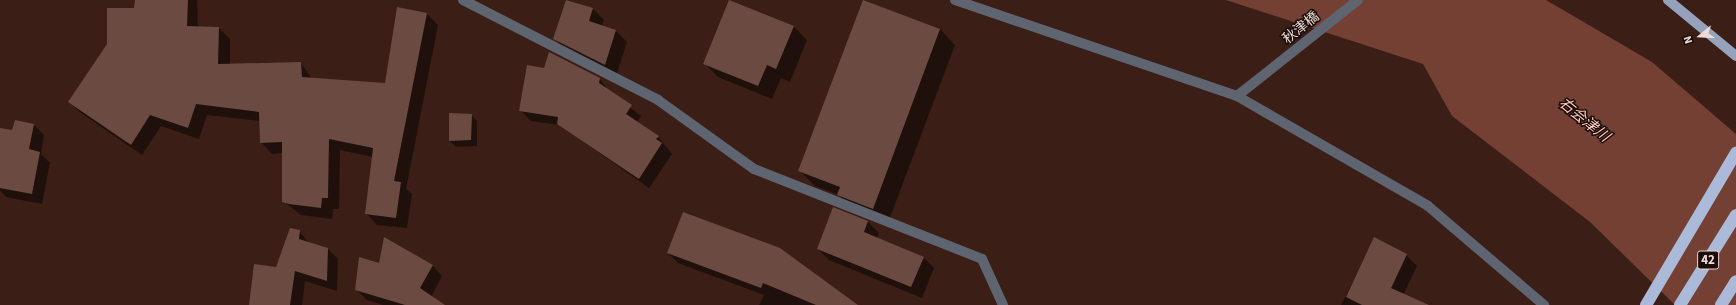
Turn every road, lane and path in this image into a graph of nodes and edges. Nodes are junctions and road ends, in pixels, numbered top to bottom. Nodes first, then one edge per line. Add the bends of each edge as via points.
1 (463, 0) edge
2 (959, 0) edge
3 (1358, 0) edge
4 (1668, 0) edge
5 (1736, 56) edge
6 (1237, 96) junction
7 (1736, 153) edge
8 (1736, 215) edge
9 (1736, 281) edge
10 (1000, 303) edge
11 (1544, 305) edge
12 (1646, 305) edge
13 (1680, 305) edge
14 (1721, 305) edge

1 - 10 street via 658,100 754,169 982,258
2 - 6 street
3 - 6 street, 秋津橋
4 - 5 main road
6 - 11 street via 1428,206
7 - 12 highway
8 - 13 highway, 42
9 - 14 highway, 42

